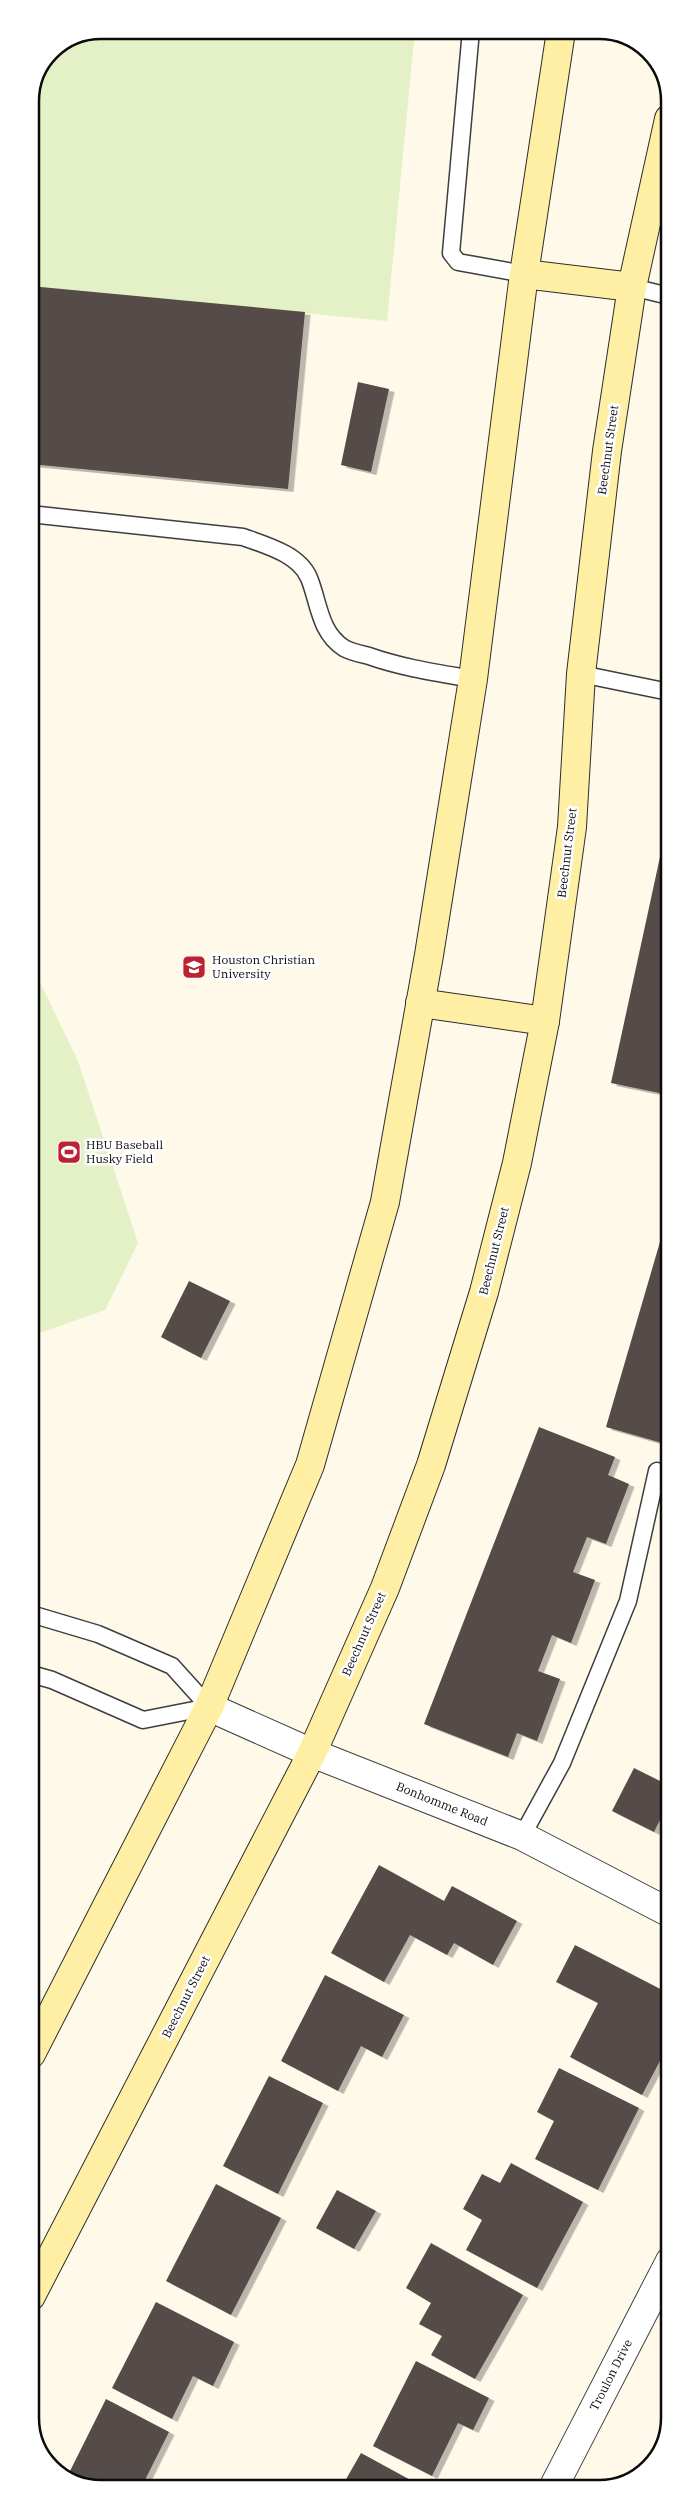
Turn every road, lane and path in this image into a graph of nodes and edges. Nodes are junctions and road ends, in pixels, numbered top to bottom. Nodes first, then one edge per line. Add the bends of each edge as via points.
1 (470, 39) edge
2 (560, 39) edge
3 (661, 156) edge
4 (524, 274) junction
5 (632, 288) junction
6 (661, 294) edge
7 (39, 515) edge
8 (581, 674) junction
9 (473, 679) junction
10 (661, 690) edge
11 (420, 1003) junction
12 (545, 1021) junction
13 (657, 1471) dead end
14 (39, 1616) edge
15 (39, 1676) edge
16 (209, 1707) junction
17 (312, 1753) junction
18 (522, 1836) junction
19 (661, 1908) edge
20 (39, 2038) edge
21 (661, 2278) edge
22 (39, 2281) edge
23 (557, 2480) edge

1 - 4 lane via 450,253 458,262
2 - 4 main road
3 - 5 main road, Beechnut Street
4 - 5 main road
4 - 9 main road
5 - 6 lane
5 - 8 main road, Beechnut Street via 607,451
7 - 9 lane via 243,537 276,549 295,561 308,577 326,629 344,648 399,666
8 - 10 lane
8 - 12 main road, Beechnut Street via 572,827
9 - 11 main road
11 - 12 main road
11 - 16 main road via 385,1202 310,1466
12 - 17 main road, Beechnut Street via 517,1163 484,1292 431,1465 385,1588
13 - 18 lane via 628,1601 562,1763
14 - 16 lane, Bonhomme Road via 98,1634 172,1666
15 - 16 lane via 143,1720
16 - 17 street, Bonhomme Road
16 - 20 main road
17 - 18 street, Bonhomme Road
17 - 22 main road, Beechnut Street
18 - 19 street, Bonhomme Road
21 - 23 street, Troulon Drive

